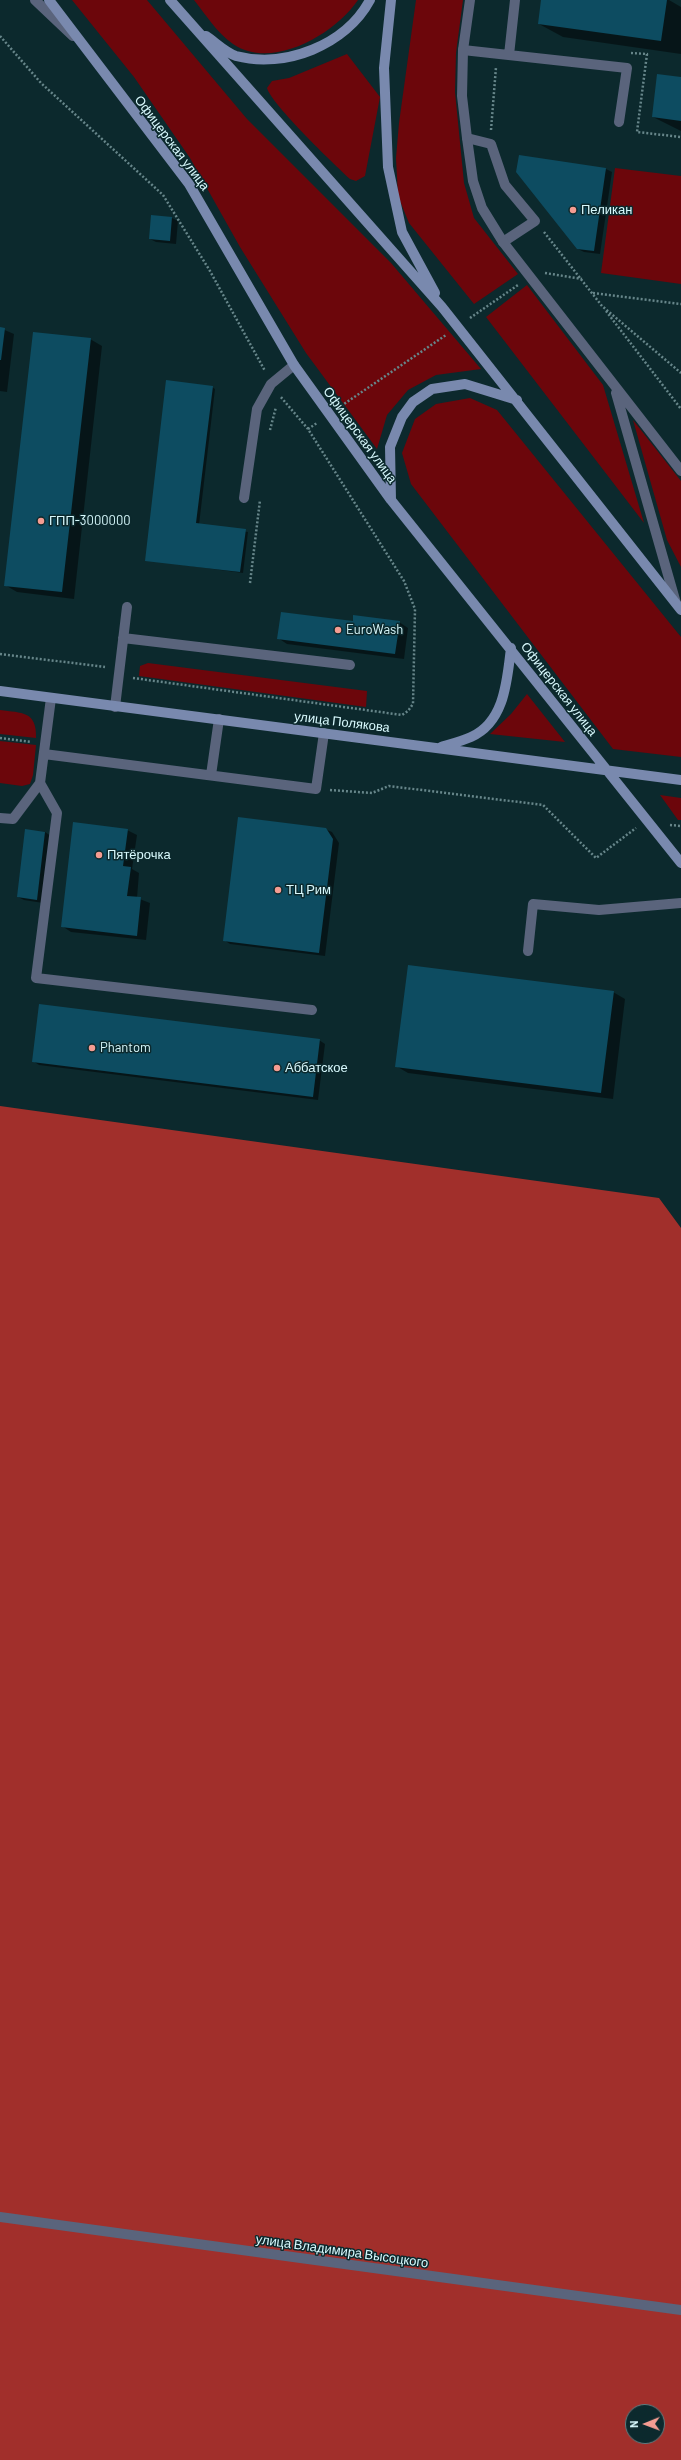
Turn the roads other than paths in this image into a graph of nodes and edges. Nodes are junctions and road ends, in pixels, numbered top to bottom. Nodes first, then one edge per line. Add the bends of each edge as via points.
1 (35, 0) edge
2 (49, 0) edge
3 (170, 0) edge
4 (370, 0) edge
5 (391, 0) edge
6 (470, 0) edge
7 (515, 0) edge
8 (194, 28) junction
9 (78, 41) junction
10 (463, 50) junction
11 (509, 55) junction
12 (619, 122) dead end
13 (467, 138) junction
14 (503, 242) junction
15 (442, 307) junction
16 (294, 364) junction
17 (615, 387) junction
18 (517, 400) junction
19 (681, 471) edge
20 (244, 498) dead end
21 (391, 500) junction
22 (678, 606) edge
23 (127, 607) dead end
24 (123, 638) junction
25 (511, 648) junction
26 (350, 665) dead end
27 (0, 691) edge
28 (51, 698) junction
29 (115, 707) junction
30 (219, 719) junction
31 (324, 733) junction
32 (440, 748) junction
33 (44, 754) junction
34 (607, 771) junction
35 (211, 775) junction
36 (681, 780) edge
37 (40, 783) junction
38 (0, 818) edge
39 (681, 863) edge
40 (681, 903) edge
41 (528, 951) dead end
42 (312, 1010) dead end
43 (0, 2217) edge
44 (681, 2310) edge

1 - 9 street
2 - 9 main road, Офицерская улица
3 - 8 main road
4 - 8 main road via 364,11 333,39 305,53 265,61 235,56
5 - 15 main road via 384,68 388,167 402,232
6 - 10 street
7 - 11 street
8 - 15 main road
9 - 16 main road, Офицерская улица via 189,184
10 - 11 street
10 - 13 street via 462,96
11 - 12 street via 626,68
13 - 14 street via 473,180 482,208
13 - 14 street via 491,144 505,185 535,221
14 - 17 street
15 - 18 main road
16 - 20 street via 271,384 257,408
16 - 21 main road, Офицерская улица
17 - 19 street
17 - 22 street
18 - 21 main road via 465,384 432,389 413,402 402,417 390,447
18 - 22 main road
21 - 25 main road, Офицерская улица
23 - 24 street
24 - 26 street
24 - 29 street
25 - 32 main road via 506,689 492,721 472,736
25 - 34 main road, Офицерская улица
27 - 28 main road, улица Полякова
28 - 29 main road, улица Полякова
28 - 33 street
29 - 30 main road, улица Полякова
30 - 31 main road, улица Полякова
30 - 35 street
31 - 32 main road, улица Полякова
31 - 35 street via 316,789
32 - 34 main road, улица Полякова
33 - 35 street
33 - 37 street
34 - 36 main road, улица Полякова
34 - 39 main road, Офицерская улица
37 - 38 street via 13,819
37 - 42 street via 57,813 36,978
40 - 41 street via 599,910 534,904
43 - 44 street, улица Владимира Высоцкого

